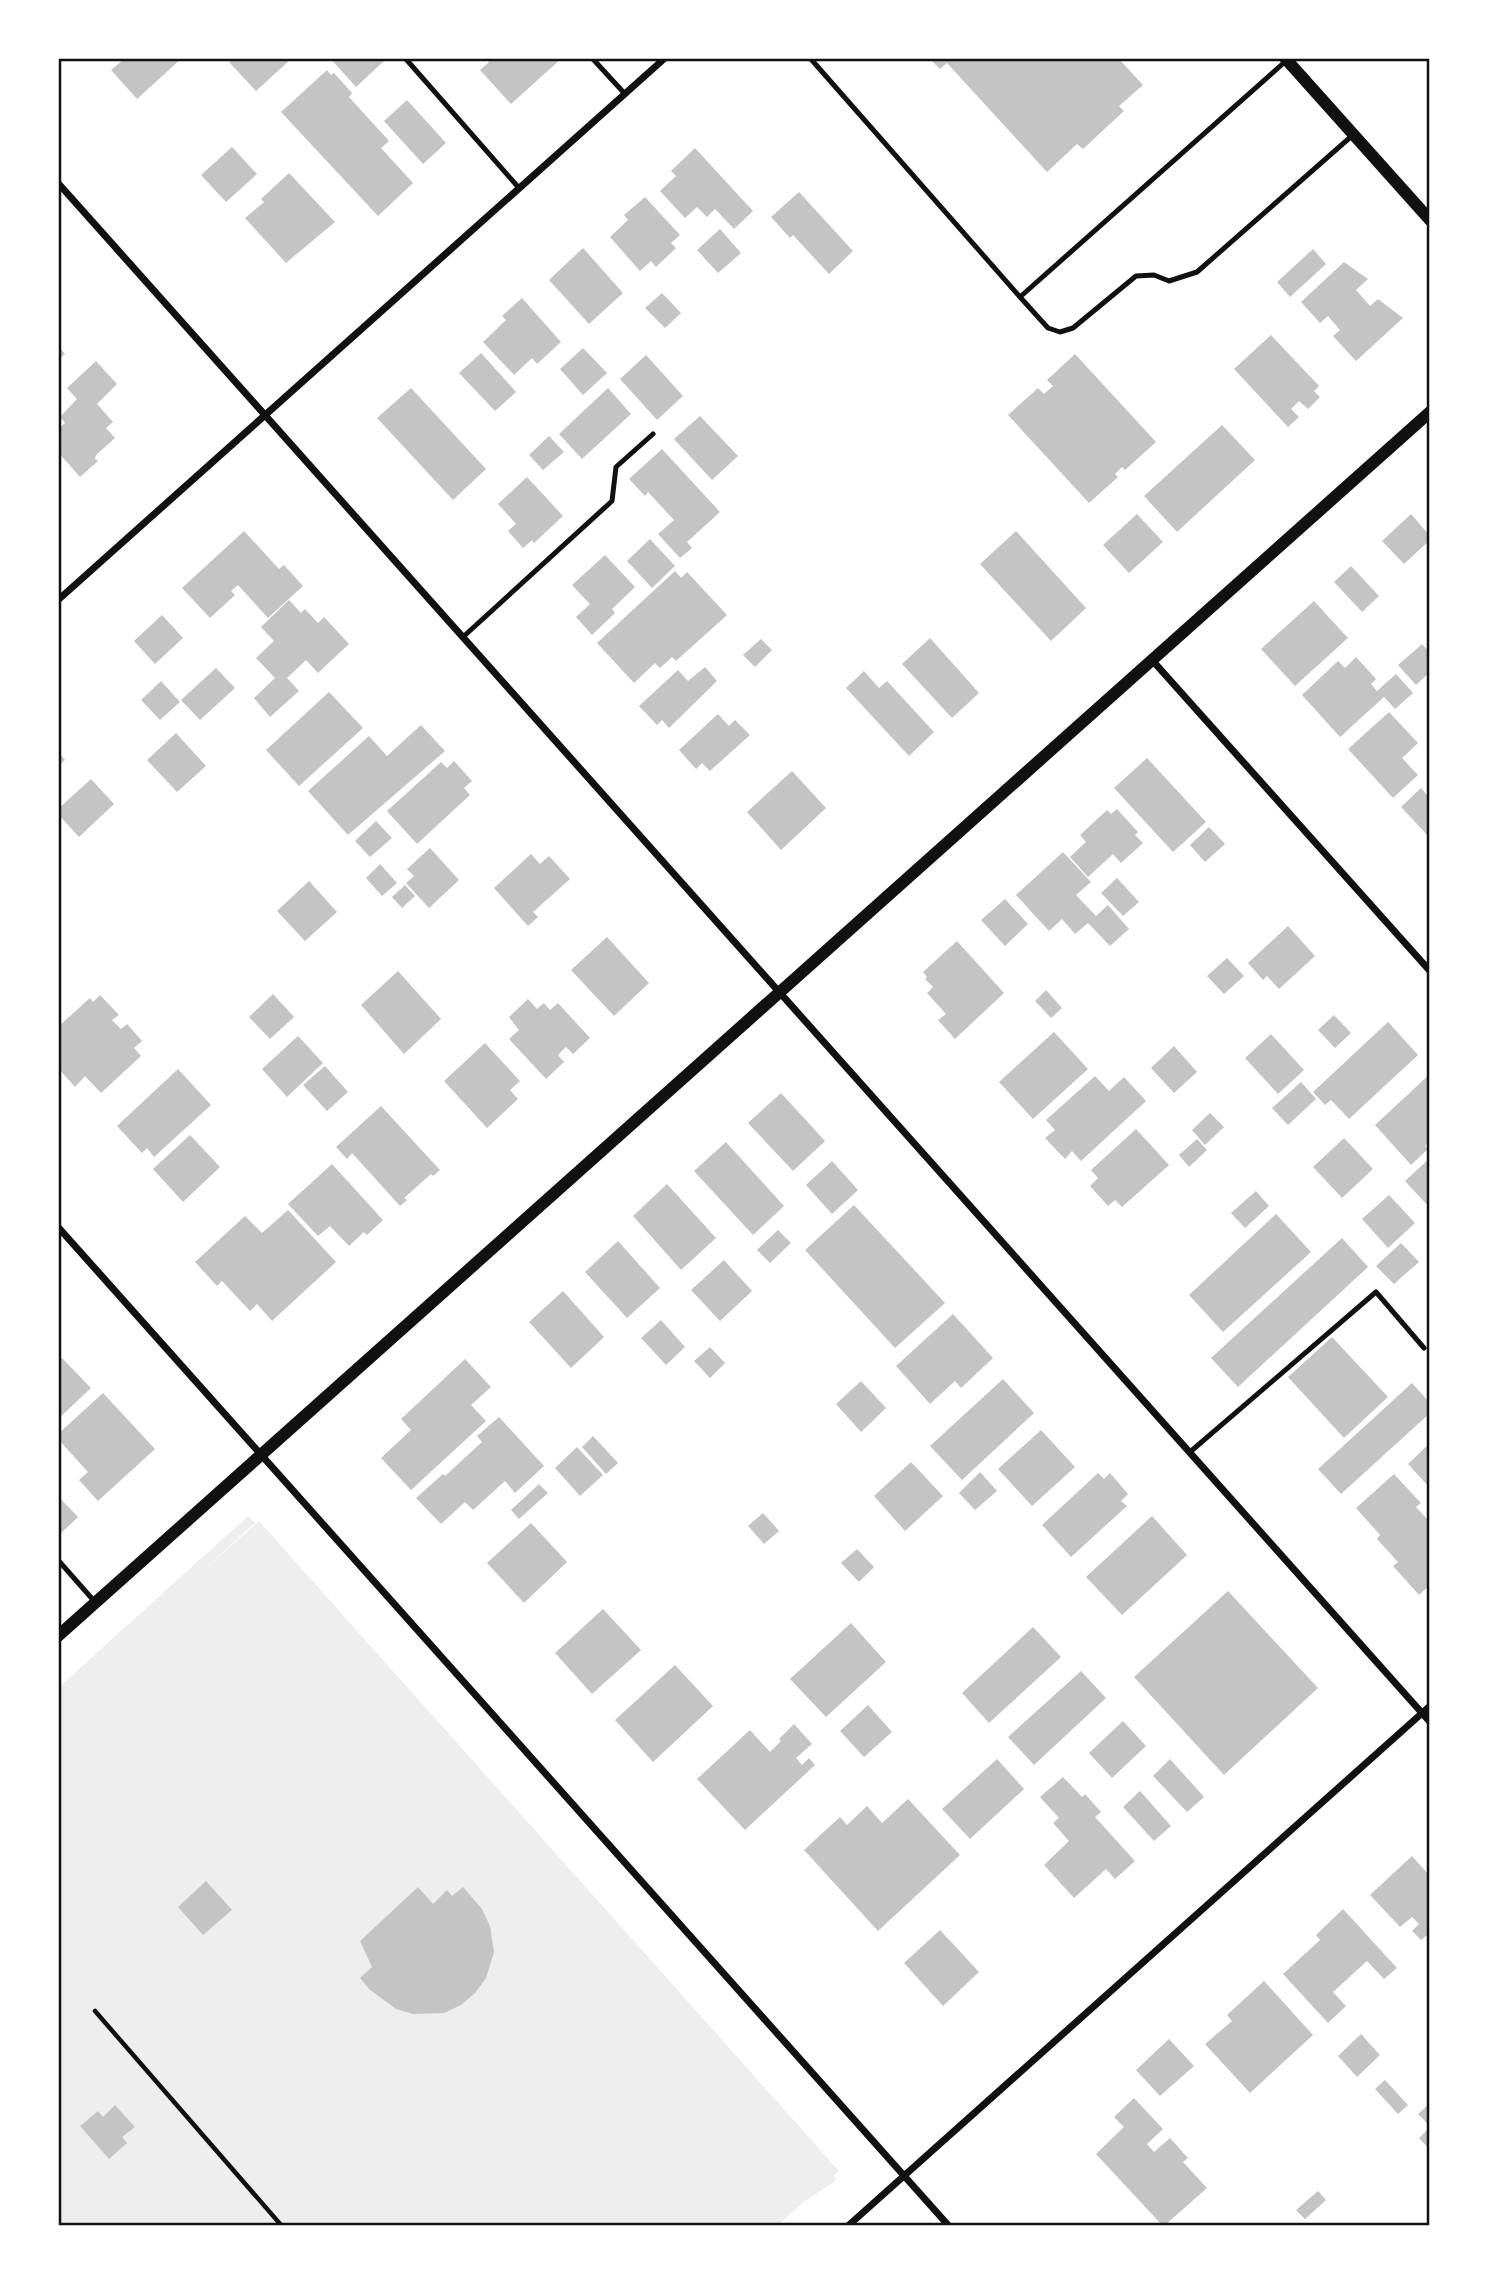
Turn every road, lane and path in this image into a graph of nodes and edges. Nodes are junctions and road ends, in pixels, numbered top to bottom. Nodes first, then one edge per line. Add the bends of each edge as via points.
1 (405, 58) edge
2 (592, 58) edge
3 (666, 58) edge
4 (810, 58) edge
5 (1286, 59) edge
6 (625, 94) junction
7 (1354, 134) junction
8 (58, 183) edge
9 (519, 188) junction
10 (1430, 220) edge
11 (1020, 297) junction
12 (1430, 412) edge
13 (265, 415) junction
14 (653, 434) dead end
15 (58, 600) edge
16 (463, 637) junction
17 (1152, 660) junction
18 (1430, 971) edge
19 (780, 993) junction
20 (58, 1227) edge
21 (1424, 1348) dead end
22 (1190, 1452) junction
23 (261, 1455) junction
24 (58, 1560) edge
25 (96, 1602) junction
26 (58, 1636) edge
27 (1430, 1706) edge
28 (1423, 1713) junction
29 (1430, 1722) edge
30 (95, 2011) dead end
31 (904, 2176) junction
32 (281, 2225) edge
33 (849, 2225) edge
34 (948, 2225) edge

1 - 9 lane
2 - 6 lane
3 - 6 street
4 - 11 lane
5 - 7 street
5 - 11 lane
6 - 9 street
7 - 10 street
7 - 11 lane via 1197,272 1169,281 1154,275 1136,276 1073,328 1060,332 1048,328
8 - 13 street
9 - 13 street
12 - 17 street
13 - 15 street
13 - 16 street
14 - 16 lane via 616,467 612,501
16 - 19 street
17 - 18 street
17 - 19 street
19 - 22 street
19 - 23 street
20 - 23 street
21 - 22 lane via 1376,1292
22 - 28 street
23 - 25 street
23 - 31 street
24 - 25 lane
25 - 26 street
27 - 28 street
28 - 29 street
28 - 31 street
30 - 32 path
31 - 33 street
31 - 34 street

